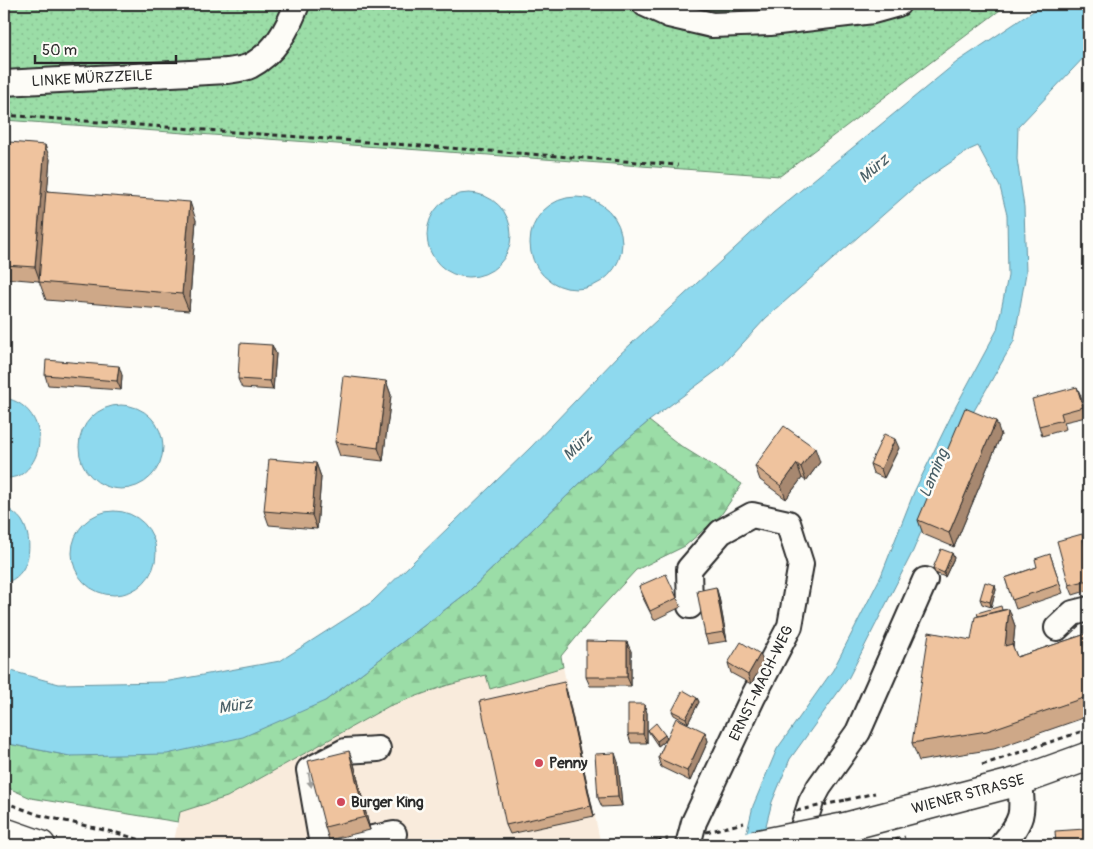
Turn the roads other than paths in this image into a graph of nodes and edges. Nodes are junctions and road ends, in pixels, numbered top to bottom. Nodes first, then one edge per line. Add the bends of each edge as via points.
1 (297, 4) edge
2 (645, 4) edge
3 (898, 4) edge
4 (4, 83) edge
5 (924, 580) dead end
6 (690, 606) dead end
7 (1089, 609) edge
8 (1056, 628) dead end
9 (378, 749) dead end
10 (1089, 756) edge
11 (1020, 781) junction
12 (4, 832) edge
13 (394, 834) dead end
14 (41, 845) edge
15 (327, 845) edge
16 (335, 845) edge
17 (688, 845) edge
18 (754, 845) edge
19 (797, 845) edge
20 (1002, 845) edge

1 - 4 street, LINKE MÜRZZEILE via 278,43 249,67 227,71
2 - 3 street via 669,15 712,25 770,23 873,11
5 - 19 street via 858,732 819,787
6 - 17 street, ERNST-MACH-WEG via 689,568 720,532 752,515 788,523 800,564 790,626 694,822
7 - 8 street via 1073,613
9 -> 15 street via 345,752 309,770 322,839
10 - 11 main road, WIENER STRASSE
11 - 18 main road, WIENER STRASSE, bridge via 845,827
11 - 20 street via 1022,812 1017,828
12 - 14 main road
13 - 16 street

